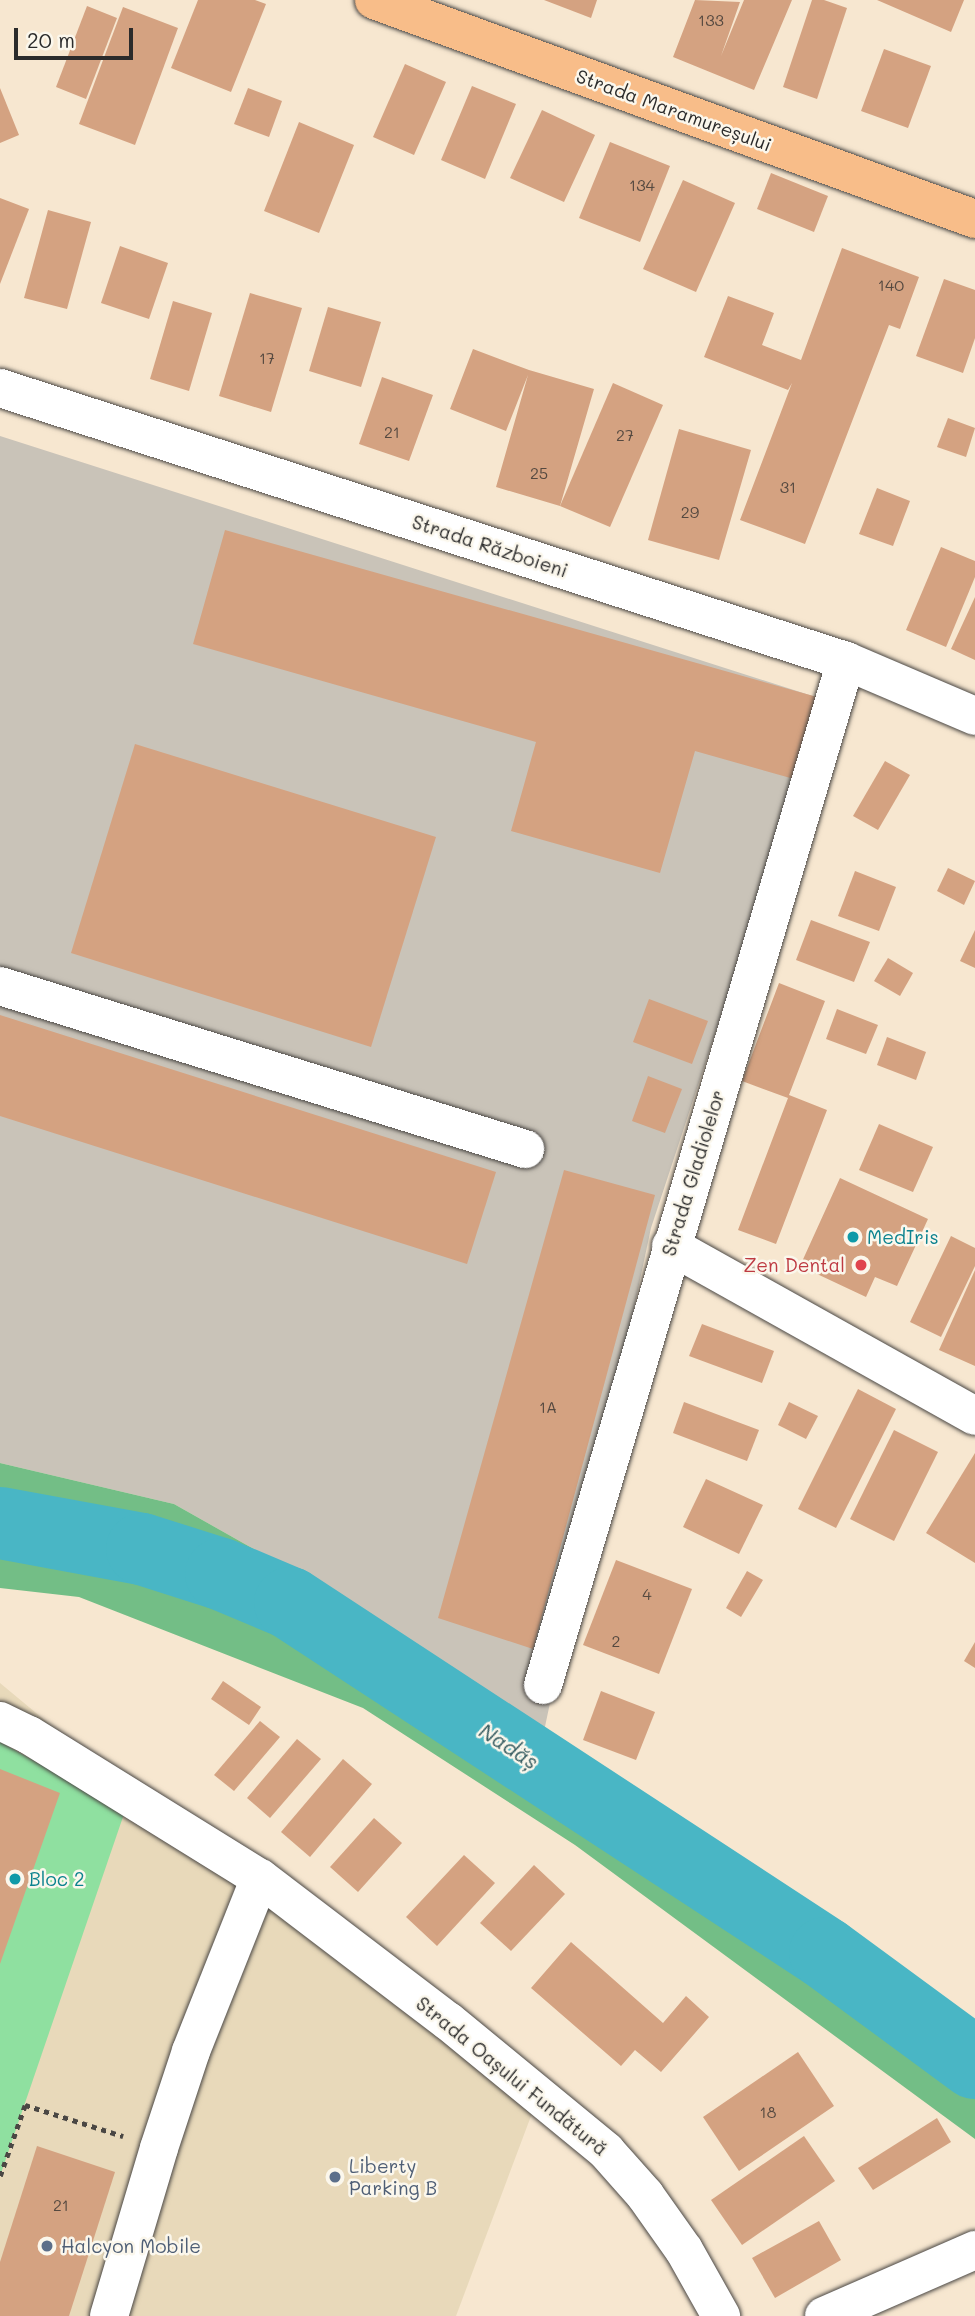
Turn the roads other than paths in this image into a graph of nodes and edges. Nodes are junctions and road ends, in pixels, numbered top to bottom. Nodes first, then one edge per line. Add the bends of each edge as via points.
1 (374, 0) edge
2 (975, 219) edge
3 (0, 388) edge
4 (846, 661) junction
5 (975, 716) edge
6 (0, 986) edge
7 (525, 1149) dead end
8 (671, 1246) junction
9 (975, 1416) edge
10 (543, 1685) dead end
11 (0, 1721) edge
12 (260, 1878) junction
13 (975, 2250) edge
14 (109, 2316) edge
15 (720, 2316) edge
16 (824, 2316) edge

1 - 2 main road, Strada Maramureșului
3 - 4 street, Strada Războieni
4 - 5 street, Strada Războieni
4 - 8 street, Strada Gladiolelor
6 - 7 street
8 - 9 street
8 - 10 street, Strada Gladiolelor
11 - 12 street, Strada Oașului Fundătură
12 - 14 street via 159,2148
12 - 15 street, Strada Oașului Fundătură via 448,2021 606,2151 646,2195 684,2250
13 - 16 street

